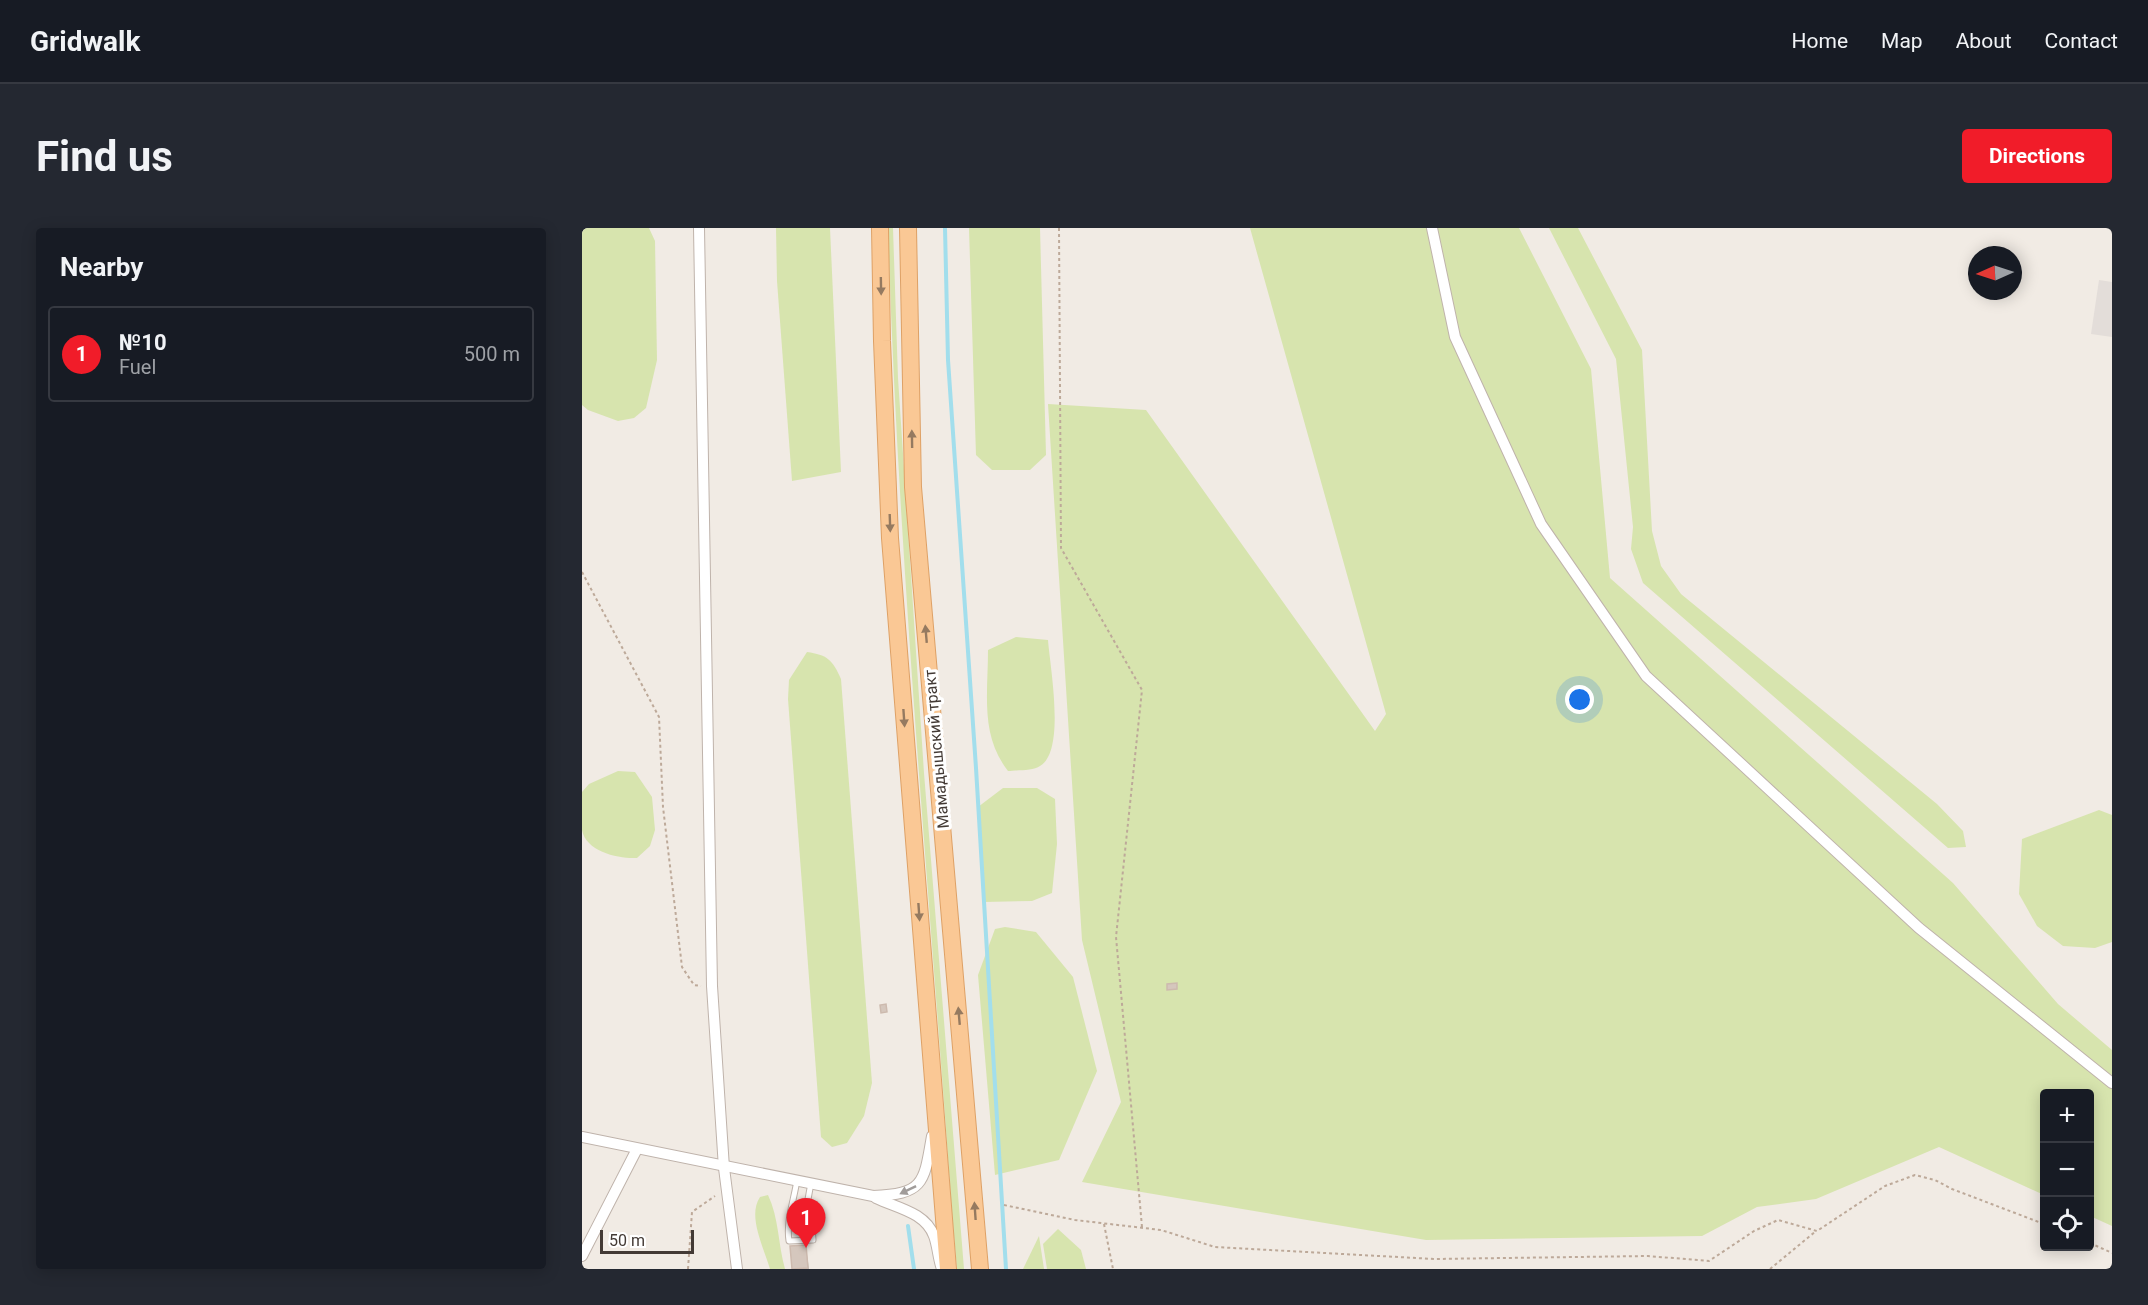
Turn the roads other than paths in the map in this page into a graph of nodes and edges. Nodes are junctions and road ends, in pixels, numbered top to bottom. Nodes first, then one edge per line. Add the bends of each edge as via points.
1 (699, 228) edge
2 (880, 228) edge
3 (908, 228) edge
4 (1432, 228) edge
5 (2112, 1083) edge
6 (935, 1120) junction
7 (582, 1137) edge
8 (637, 1149) junction
9 (724, 1168) junction
10 (797, 1180) junction
11 (811, 1184) junction
12 (873, 1196) junction
13 (582, 1256) edge
14 (737, 1269) edge
15 (942, 1269) edge
16 (948, 1269) edge
17 (980, 1269) edge

1 - 9 street via 712,986
2 -> 6 main road, Мамадышский тракт via 890,538
17 -> 3 main road, Мамадышский тракт via 913,487
4 - 5 street via 1455,337 1541,524 1646,676 1919,928
6 -> 12 street via 927,1167 920,1182 906,1193
6 - 16 main road, Мамадышский тракт
7 - 8 street
8 - 9 street
8 - 13 street
9 - 10 street
9 - 14 street
10 - 11 street
10 - 11 lane via 787,1228 789,1241 813,1240 806,1209
11 - 12 street
12 - 15 street via 925,1222 934,1236

